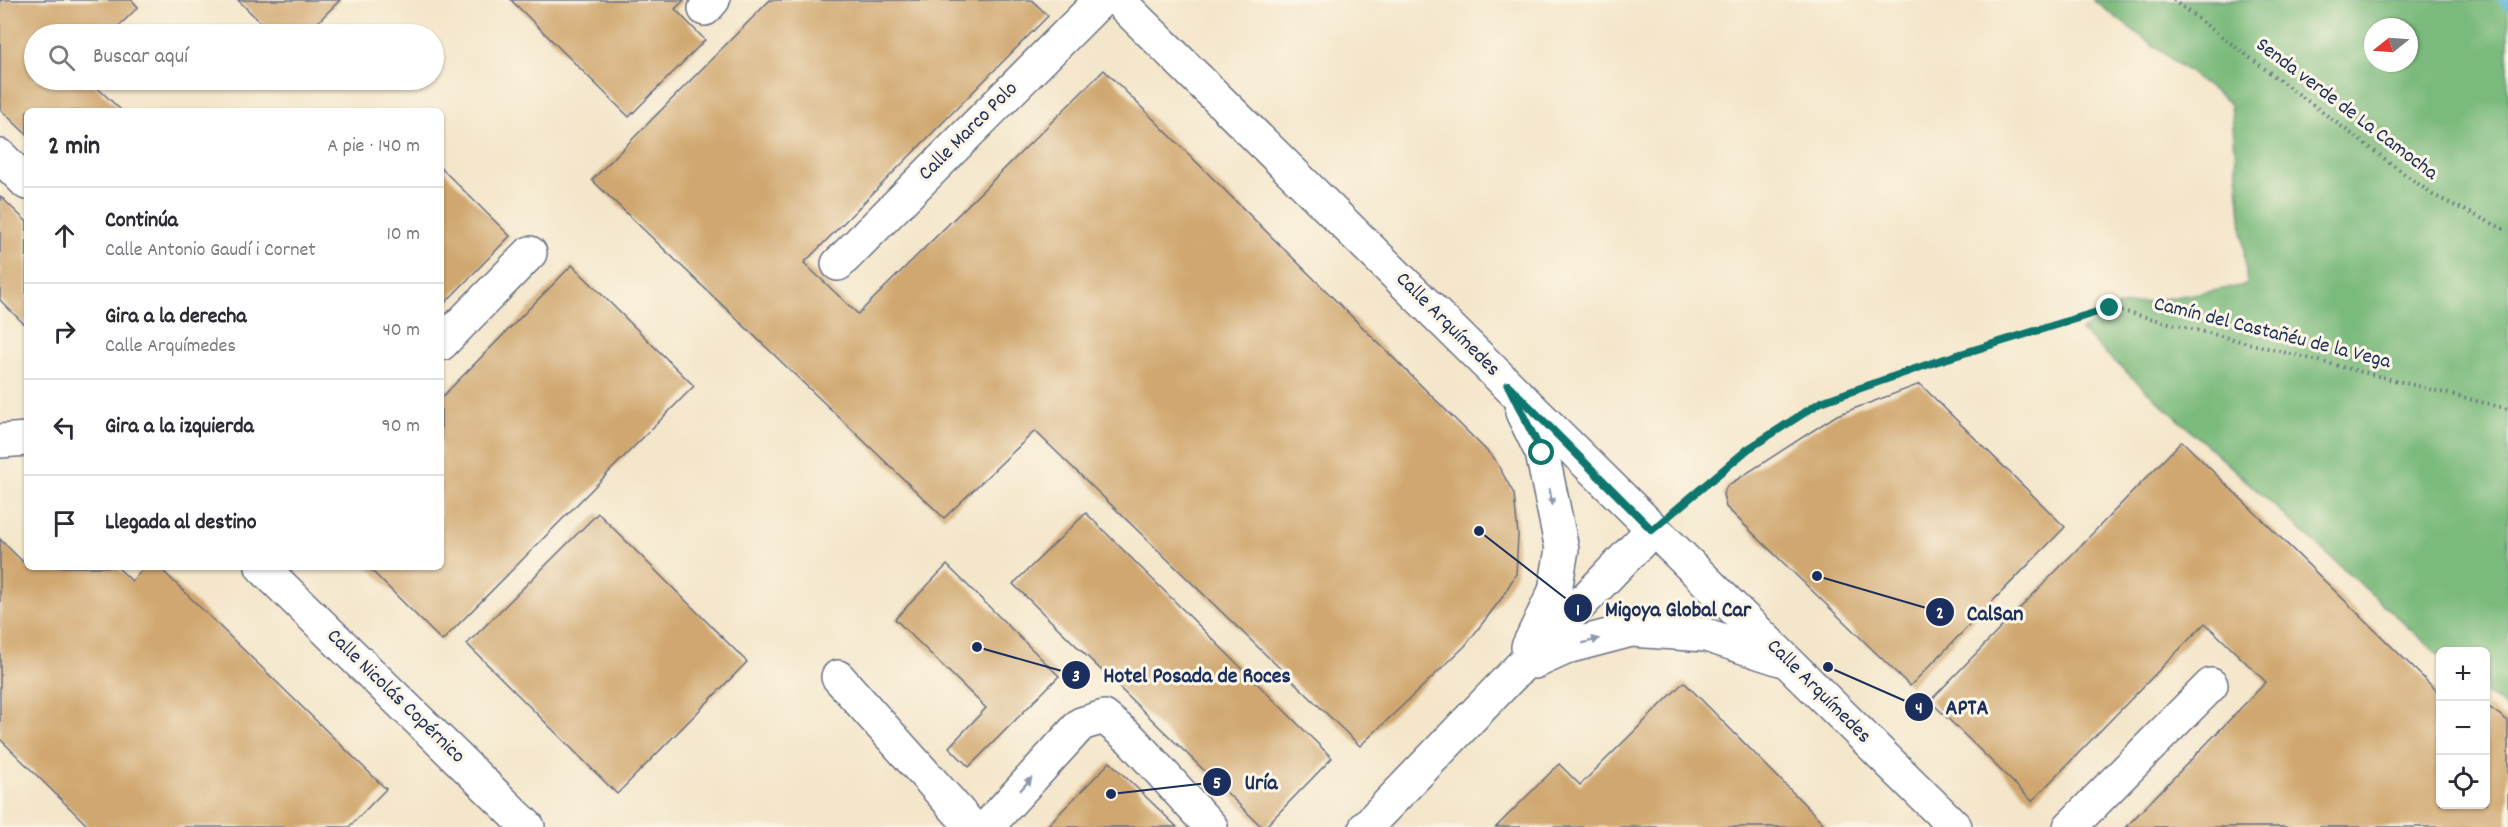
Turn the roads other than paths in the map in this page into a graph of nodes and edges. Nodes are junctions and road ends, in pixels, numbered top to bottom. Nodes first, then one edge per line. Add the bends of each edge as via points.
1 (1101, 0) edge
2 (1118, 0) edge
3 (0, 156) edge
4 (24, 180) edge
5 (530, 253) dead end
6 (838, 264) dead end
7 (444, 341) edge
8 (1508, 385) junction
9 (24, 439) edge
10 (0, 441) edge
11 (1652, 530) junction
12 (265, 570) edge
13 (1788, 662) junction
14 (1518, 671) junction
15 (838, 677) dead end
16 (2211, 685) dead end
17 (528, 827) edge
18 (972, 827) edge
19 (987, 827) edge
20 (1210, 827) edge
21 (1366, 827) edge
22 (1955, 827) edge
23 (2070, 827) edge

1 - 6 street, Calle Marco Polo
2 - 8 street, Calle Arquímedes
3 - 4 street
5 - 7 street
8 - 11 street, Calle Arquímedes
8 -> 14 street via 1542,453 1562,549 1555,591
9 - 10 street
11 - 13 street, Calle Arquímedes
11 - 14 street
12 - 17 street, Calle Nicolás Copérnico
14 -> 13 street via 1570,646 1632,630 1706,635
13 - 22 street, Calle Arquímedes
14 - 21 street
15 - 18 street
16 - 23 street
19 -> 20 street via 1081,724 1104,717 1131,739

